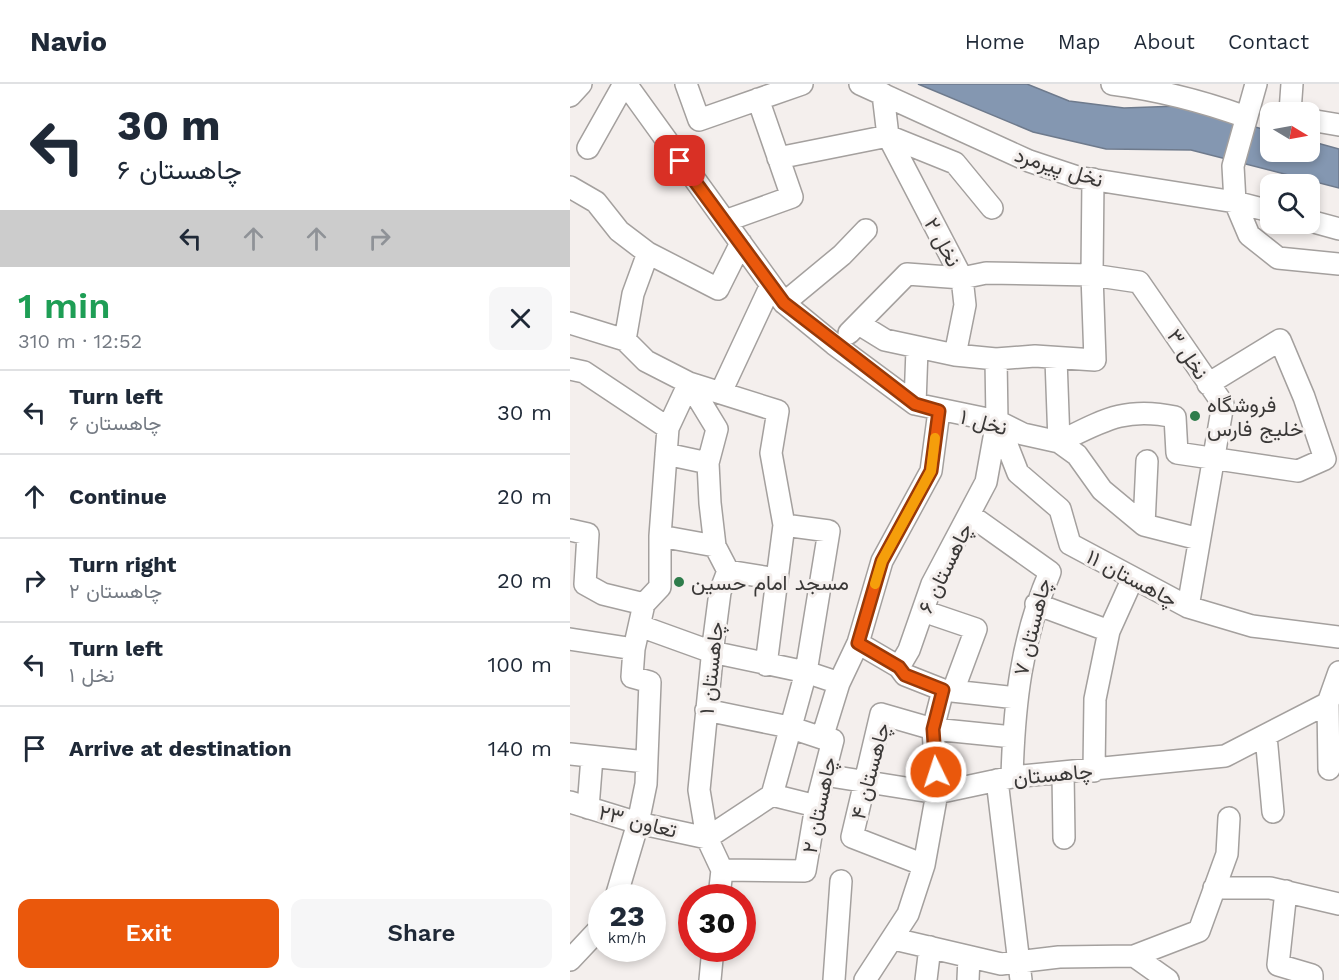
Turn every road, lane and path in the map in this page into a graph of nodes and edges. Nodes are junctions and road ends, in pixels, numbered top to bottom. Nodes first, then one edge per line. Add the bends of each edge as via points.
1 (581, 84) edge
2 (625, 84) edge
3 (686, 84) edge
4 (802, 84) edge
5 (860, 84) edge
6 (1112, 84) edge
7 (1256, 84) edge
8 (1293, 84) edge
9 (1204, 93) edge
10 (883, 94) junction
11 (570, 96) edge
12 (758, 99) junction
13 (1291, 102) edge
14 (1246, 117) junction
15 (1320, 122) edge
16 (1339, 125) edge
17 (888, 136) junction
18 (588, 148) dead end
19 (778, 158) junction
20 (1093, 179) junction
21 (570, 187) edge
22 (1235, 202) junction
23 (992, 208) dead end
24 (1260, 208) edge
25 (725, 222) junction
26 (1320, 224) edge
27 (1339, 229) edge
28 (866, 230) dead end
29 (741, 243) junction
30 (648, 253) junction
31 (1339, 264) edge
32 (1092, 275) junction
33 (963, 278) junction
34 (771, 285) junction
35 (784, 303) junction
36 (570, 323) edge
37 (859, 324) junction
38 (625, 340) junction
39 (834, 344) junction
40 (917, 349) junction
41 (955, 355) junction
42 (996, 359) junction
43 (1056, 359) junction
44 (570, 369) edge
45 (689, 383) junction
46 (1208, 384) junction
47 (721, 392) junction
48 (915, 404) junction
49 (939, 411) junction
50 (998, 421) junction
51 (668, 428) junction
52 (1059, 442) junction
53 (666, 454) junction
54 (1213, 457) junction
55 (1147, 460) dead end
56 (708, 463) junction
57 (1332, 464) edge
58 (970, 515) junction
59 (784, 525) junction
60 (1144, 525) junction
61 (570, 530) edge
62 (660, 536) junction
63 (1199, 539) junction
64 (715, 546) junction
65 (728, 571) junction
66 (777, 579) junction
67 (1132, 580) junction
68 (644, 604) junction
69 (1036, 604) junction
70 (1188, 607) junction
71 (922, 611) junction
72 (640, 626) junction
73 (1109, 631) junction
74 (1339, 637) edge
75 (570, 639) edge
76 (858, 643) junction
77 (634, 650) junction
78 (712, 652) junction
79 (766, 665) junction
80 (899, 667) junction
81 (806, 672) junction
82 (1339, 672) edge
83 (839, 683) junction
84 (948, 690) junction
85 (1017, 698) junction
86 (1328, 703) junction
87 (706, 710) junction
88 (789, 727) junction
89 (933, 729) junction
90 (1266, 736) junction
91 (1013, 737) junction
92 (822, 738) junction
93 (570, 754) edge
94 (592, 757) junction
95 (646, 762) junction
96 (1329, 769) dead end
97 (1094, 771) junction
98 (1063, 773) junction
99 (824, 775) junction
100 (1004, 779) junction
101 (865, 781) junction
102 (937, 793) junction
103 (771, 795) junction
104 (579, 805) edge
105 (816, 806) junction
106 (1273, 812) dead end
107 (1229, 818) dead end
108 (638, 823) junction
109 (707, 838) junction
110 (1064, 838) dead end
111 (924, 865) junction
112 (722, 870) junction
113 (841, 881) dead end
114 (620, 884) edge
115 (720, 884) edge
116 (1214, 888) junction
117 (1286, 891) junction
118 (1339, 904) edge
119 (894, 939) junction
120 (588, 941) edge
121 (930, 947) junction
122 (1134, 956) junction
123 (969, 957) junction
124 (570, 960) edge
125 (712, 962) edge
126 (1020, 971) edge
127 (1158, 976) edge
128 (710, 980) edge
129 (834, 980) edge
130 (865, 980) edge
131 (926, 980) edge
132 (968, 980) edge
133 (1312, 980) edge

1 - 11 street
2 - 18 street
2 - 25 street, نخل ۱
3 - 12 street via 699,120
4 - 12 street
5 - 10 street, نخل پیرمرد
6 - 9 street
7 - 14 street
8 - 13 street
9 - 14 street
10 - 17 street, نخل ۲
10 - 20 street, نخل پیرمرد via 1029,161
12 - 19 street
14 - 22 street via 1233,166
15 - 16 street
17 - 19 street
17 - 23 street via 956,163
17 - 33 street, نخل ۲
19 - 25 street via 792,197
20 - 22 street, نخل پیرمرد
20 - 32 street
21 - 30 street via 596,202 619,231
22 - 24 street, نخل پیرمرد
22 - 31 street via 1249,235 1278,258
25 - 29 street, نخل ۱
26 - 27 street
28 - 35 street
29 - 30 street via 718,289
29 - 34 street, نخل ۱
30 - 38 street via 633,294
32 - 33 street, نخل ۳ via 986,273
32 - 43 street via 1095,360
32 - 46 street, نخل ۳ via 1139,282
33 - 37 street, نخل ۲ via 907,274
33 - 41 street via 965,305
34 - 35 street, نخل ۱
34 - 47 street
35 - 39 street, نخل ۱
36 - 38 street
37 - 39 street, نخل ۲
37 - 40 street via 885,340
38 - 45 street via 646,361
39 - 48 street, نخل ۱
40 - 41 street
40 - 48 street
41 - 42 street
42 - 43 street
42 - 50 street
43 - 52 street
44 - 51 street via 584,372
45 - 47 street
45 - 51 street
45 - 56 street via 717,429
46 - 54 street, نخل ۳ via 1222,404
46 - 57 street via 1280,340
47 - 59 street via 778,411 771,453
48 - 49 street, نخل ۱
49 - 50 street, نخل ۱
49 - 76 street, چاهستان ۲ via 931,471 882,561
50 - 52 street, نخل ۱ via 1023,434
50 - 58 street, چاهستان ۶ via 986,482
50 - 67 street, چاهستان ۱۱ via 1018,473 1060,509 1070,544
51 - 53 street
52 - 54 street via 1119,415 1155,413 1175,417 1177,453
52 - 60 street, نخل ۱ via 1077,455 1102,490
53 - 56 street
53 - 62 street
54 - 57 street via 1298,471
54 - 63 street, نخل ۳
55 - 60 street
56 - 64 street
58 - 69 street, چاهستان ۷ via 1050,572
58 - 71 street, چاهستان ۶ via 932,584
59 - 66 street
59 - 81 street via 829,531
60 - 63 street, نخل ۱
61 - 68 street via 588,534 585,584 603,594
62 - 64 street
62 - 68 street via 660,587
63 - 70 street, نخل ۳
64 - 65 street
65 - 66 street
65 - 78 street, چاهستان ۱ via 720,592
66 - 79 street
67 - 70 street, چاهستان ۱۱
67 - 73 street
68 - 72 street
69 - 73 street
69 - 85 street, چاهستان ۷
70 - 74 street, چاهستان ۱۱ via 1252,626
71 - 80 street, چاهستان ۶
71 - 84 street via 976,629
72 - 77 street
72 - 78 street
73 - 97 street via 1095,699
75 - 77 street
76 - 80 street
76 - 83 street, چاهستان ۲
77 - 95 street via 632,677 650,682
78 - 79 street
78 - 87 street, چاهستان ۱
79 - 81 street
80 - 84 street via 905,675
81 - 83 street
81 - 88 street
82 - 86 street
83 - 92 street, چاهستان ۲
84 - 85 street
84 - 89 street
85 - 91 street, چاهستان ۷
86 - 90 street, چاهستان
86 - 96 street
87 - 88 street
87 - 109 street, چاهستان ۱ via 699,790
88 - 92 street
88 - 103 street
89 - 91 street
89 - 101 street, چاهستان ۴ via 881,714
89 - 102 street
90 - 97 street, چاهستان via 1225,756
90 - 106 street
91 - 100 street, چاهستان ۷
92 - 99 street, چاهستان ۲ via 833,740
93 - 94 street
94 - 95 street
94 - 104 street
95 - 108 street
97 - 98 street, چاهستان
98 - 100 street, چاهستان
98 - 110 street
99 - 101 street
99 - 105 street, چاهستان ۲
100 - 102 street, چاهستان
100 - 126 street, چاهستان ۷
101 - 102 street
101 - 111 street, چاهستان ۴ via 852,837
102 - 111 street
103 - 105 street
103 - 109 street
104 - 108 street, تعاون ۲۳
105 - 112 street, چاهستان ۲ via 805,871
107 - 116 street via 1227,855
108 - 109 street, تعاون ۲۳
108 - 114 street
109 - 112 street, چاهستان ۱
111 - 119 street via 908,914
112 - 115 street
113 - 129 street
116 - 117 street
116 - 122 street via 1199,931
117 - 118 street
117 - 133 street via 1278,965 1312,975
119 - 121 street
119 - 130 street
120 - 124 street
121 - 123 street
121 - 131 street
122 - 126 street via 1059,957
122 - 127 street
123 - 126 street
123 - 132 street
125 - 128 street

